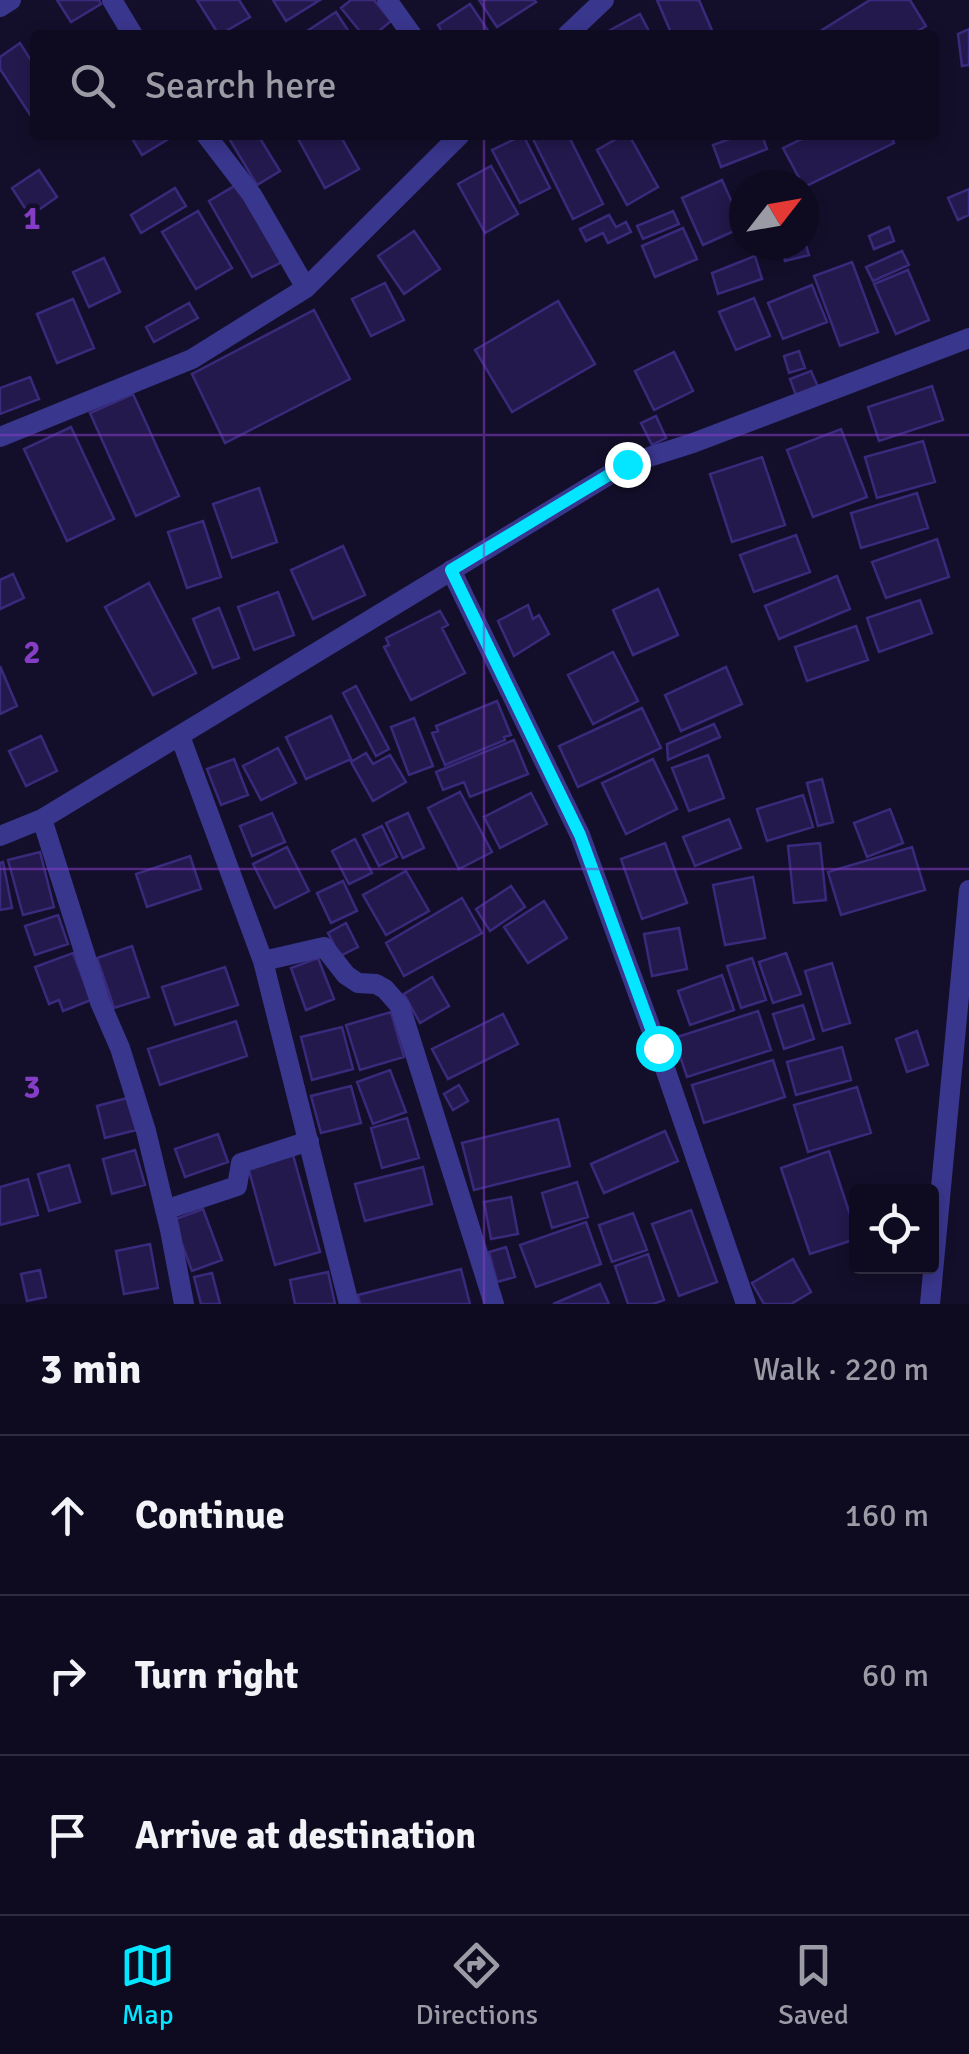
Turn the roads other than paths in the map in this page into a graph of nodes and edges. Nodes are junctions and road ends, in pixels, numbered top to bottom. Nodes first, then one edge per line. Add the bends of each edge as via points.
1 (11, 0) edge
2 (112, 0) edge
3 (388, 0) edge
4 (604, 0) edge
5 (0, 7) edge
6 (130, 30) edge
7 (409, 30) edge
8 (572, 30) edge
9 (210, 140) edge
10 (455, 140) edge
11 (306, 288) junction
12 (969, 338) edge
13 (0, 437) edge
14 (451, 570) junction
15 (180, 736) junction
16 (42, 819) junction
17 (0, 836) edge
18 (969, 890) edge
19 (263, 960) junction
20 (960, 1070) edge
21 (309, 1141) junction
22 (165, 1210) junction
23 (184, 1304) edge
24 (348, 1304) edge
25 (494, 1304) edge
26 (746, 1304) edge
27 (930, 1304) edge

1 - 5 street
2 - 6 street
3 - 7 street
4 - 8 street
9 - 11 street via 252,195
10 - 11 street
11 - 13 street via 192,359
12 - 14 street via 627,464
14 - 15 street
14 - 26 street via 580,835
15 - 16 street
15 - 19 street
16 - 17 street
16 - 22 street via 120,1048
18 - 20 street
19 - 21 street
19 - 25 street via 324,947 346,975 385,988 400,1006
20 - 27 street
21 - 22 street via 241,1163 237,1186
21 - 24 street
22 - 23 street

